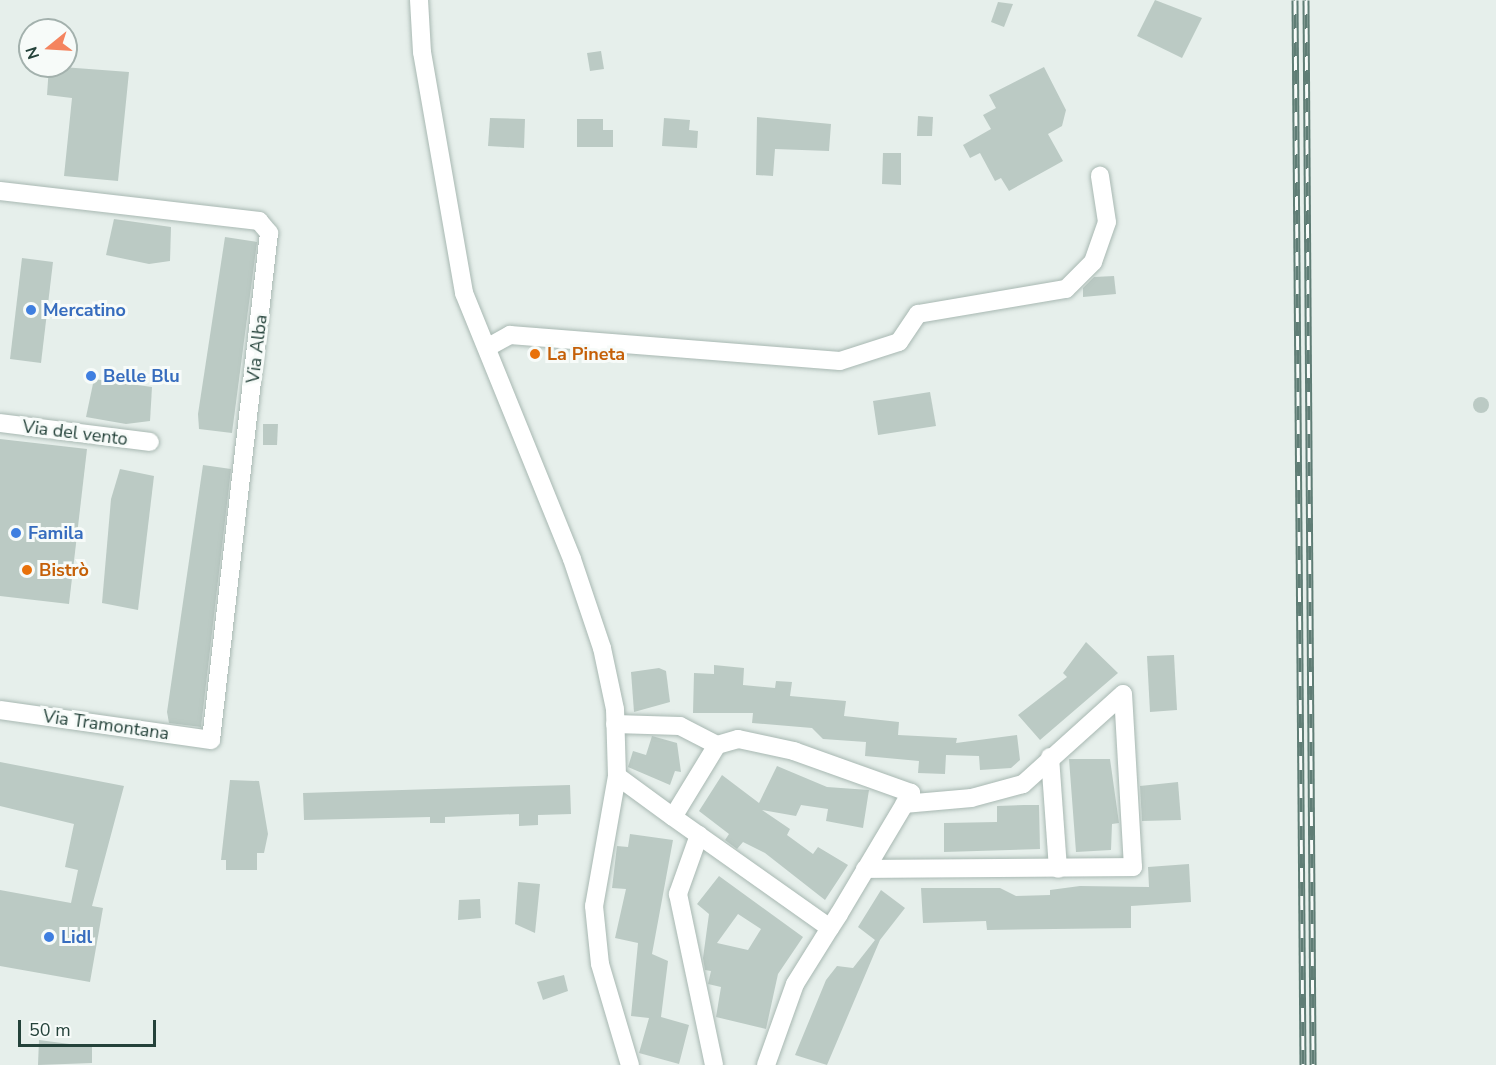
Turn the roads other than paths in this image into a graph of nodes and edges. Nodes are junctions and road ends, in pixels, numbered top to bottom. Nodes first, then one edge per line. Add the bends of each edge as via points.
1 (419, 0) edge
2 (1100, 176) dead end
3 (0, 190) edge
4 (490, 346) junction
5 (0, 423) edge
6 (150, 442) dead end
7 (0, 710) edge
8 (615, 724) junction
9 (212, 740) joint
10 (717, 745) junction
11 (1050, 757) junction
12 (617, 776) junction
13 (904, 804) junction
14 (673, 817) junction
15 (699, 835) junction
16 (865, 869) junction
17 (1058, 869) junction
18 (830, 928) junction
19 (630, 1065) edge
20 (714, 1065) edge
21 (766, 1065) edge

1 - 4 street via 422,52 455,251 464,293
2 - 4 street via 1107,222 1093,262 1066,289 918,314 899,342 840,361 510,335
3 - 9 street, Via Alba via 259,221 269,233
4 - 8 street via 602,648
5 - 6 street, Via del vento
7 - 9 street, Via Tramontana
8 - 10 street via 680,726
8 - 12 street
10 - 13 street via 738,739 844,765 911,793
10 - 14 street
11 - 13 street via 1023,784 971,798
11 - 17 street
11 - 17 street via 1123,694 1132,867
12 - 14 street
12 - 19 street via 594,906 600,964
13 - 16 street
14 - 15 street
15 - 18 street
15 - 20 street via 678,894
16 - 17 street
16 - 18 street
18 - 21 street via 795,984

